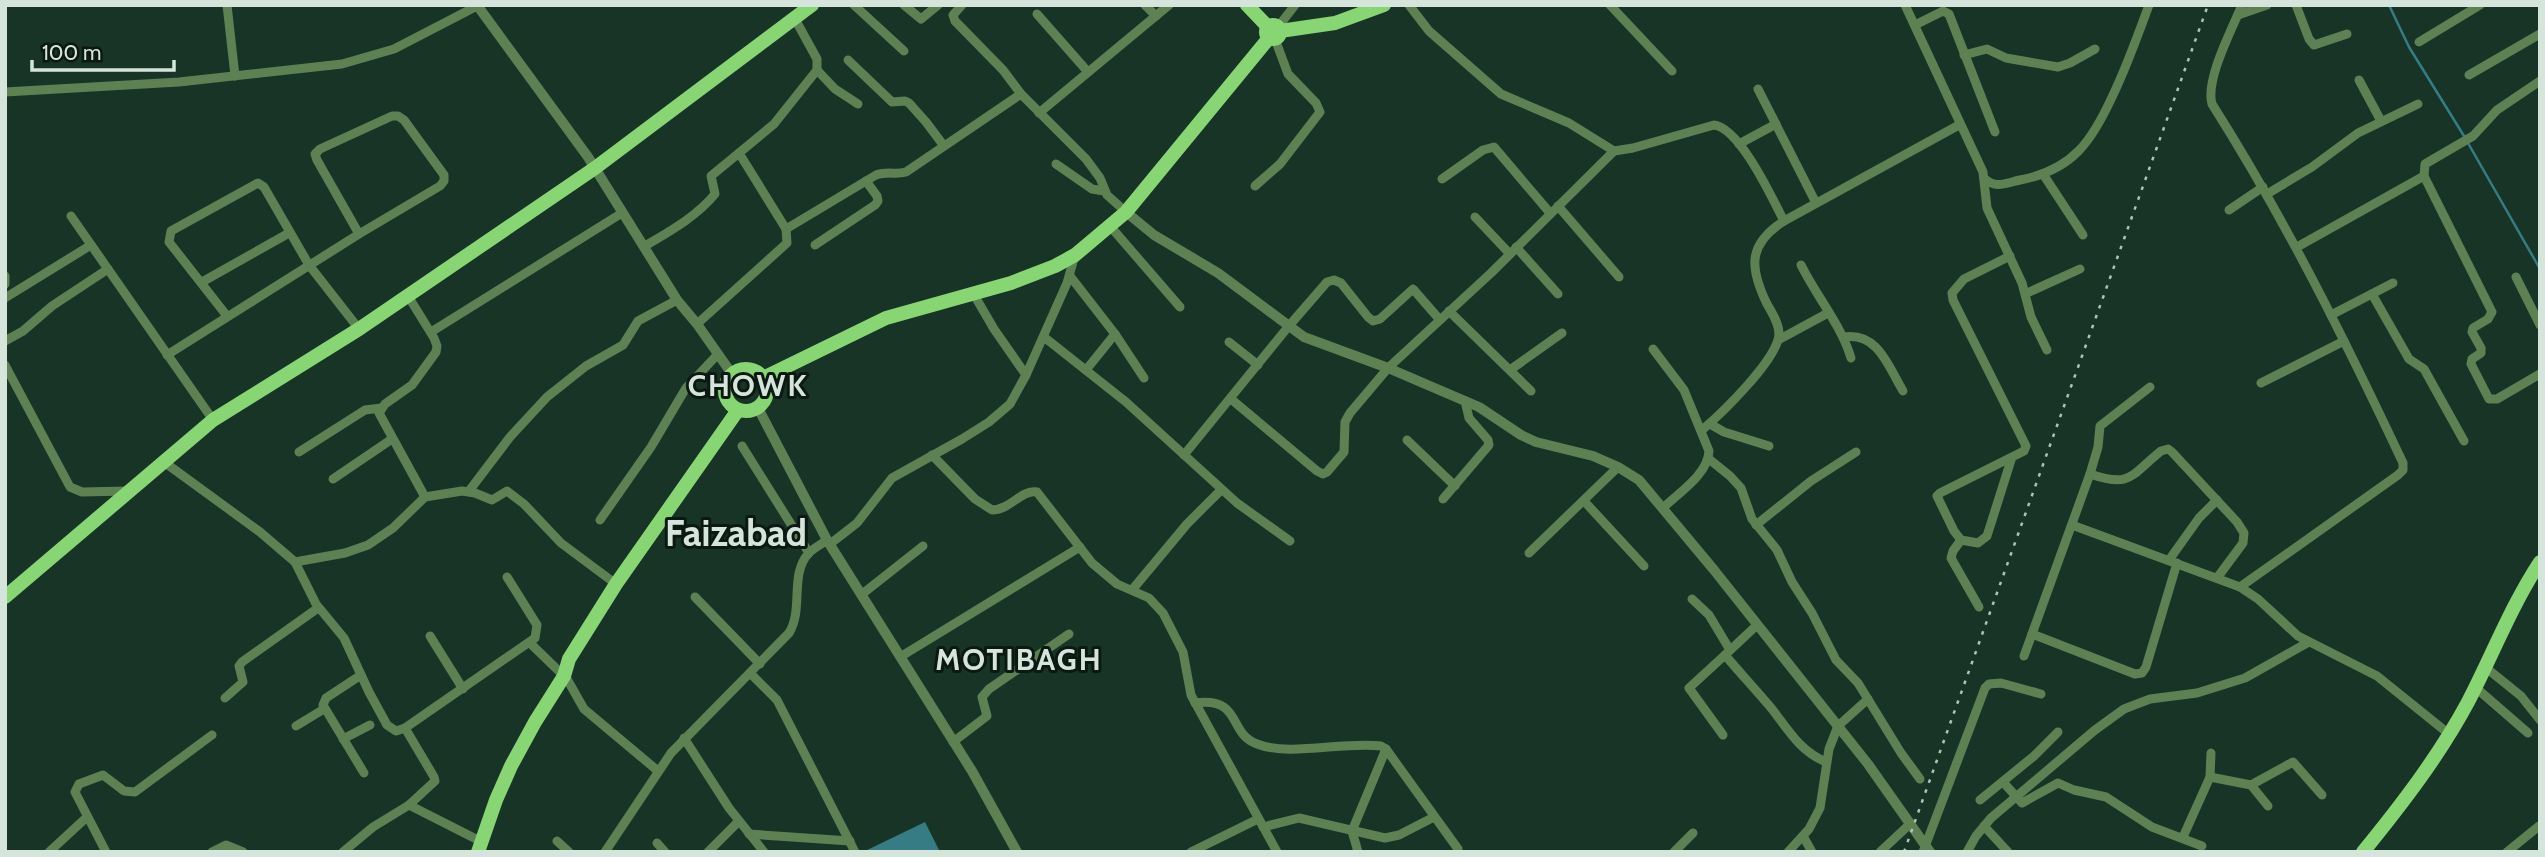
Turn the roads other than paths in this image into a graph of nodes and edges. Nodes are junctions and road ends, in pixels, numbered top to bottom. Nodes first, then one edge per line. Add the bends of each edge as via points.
1 (227, 5) edge
2 (812, 5) edge
3 (854, 5) edge
4 (904, 5) edge
5 (938, 5) edge
6 (962, 5) edge
7 (1145, 5) edge
8 (1169, 5) edge
9 (1247, 5) edge
10 (1295, 5) edge
11 (1384, 5) edge
12 (1409, 5) edge
13 (1610, 5) edge
14 (1905, 5) edge
15 (2149, 5) edge
16 (2242, 5) edge
17 (2267, 5) edge
18 (2296, 5) edge
19 (2480, 5) edge
20 (478, 6) edge
21 (1037, 14) dead end
22 (953, 15) junction
23 (2238, 15) junction
24 (1156, 16) junction
25 (795, 19) junction
26 (1914, 25) junction
27 (1274, 32) junction
28 (2347, 34) dead end
29 (2540, 34) edge
30 (2420, 42) dead end
31 (2095, 49) dead end
32 (904, 51) dead end
33 (1964, 55) junction
34 (848, 60) dead end
35 (817, 71) junction
36 (1672, 71) dead end
37 (1088, 72) junction
38 (2469, 75) dead end
39 (234, 76) junction
40 (2359, 80) dead end
41 (2540, 81) edge
42 (1758, 89) dead end
43 (5, 92) edge
44 (1021, 94) junction
45 (858, 104) dead end
46 (2418, 104) dead end
47 (1039, 113) junction
48 (2381, 121) junction
49 (1776, 124) junction
50 (1959, 125) junction
51 (1995, 132) dead end
52 (1738, 144) junction
53 (944, 146) junction
54 (1614, 151) junction
55 (739, 153) junction
56 (1056, 164) dead end
57 (594, 168) junction
58 (2043, 174) junction
59 (2424, 176) junction
60 (1442, 179) dead end
61 (1985, 179) junction
62 (866, 181) junction
63 (1255, 186) dead end
64 (2265, 190) junction
65 (1104, 191) junction
66 (1816, 203) junction
67 (1554, 209) junction
68 (2229, 211) dead end
69 (1126, 212) junction
70 (622, 214) junction
71 (71, 216) dead end
72 (1475, 217) dead end
73 (1784, 221) junction
74 (1110, 226) junction
75 (786, 229) junction
76 (289, 233) junction
77 (359, 234) junction
78 (2083, 235) dead end
79 (91, 245) junction
80 (815, 245) dead end
81 (645, 246) junction
82 (2297, 247) junction
83 (1513, 250) junction
84 (1075, 255) junction
85 (2010, 256) junction
86 (309, 265) junction
87 (1801, 265) dead end
88 (108, 269) junction
89 (2080, 269) dead end
90 (5, 276) edge
91 (1070, 276) junction
92 (2516, 277) dead end
93 (1619, 278) dead end
94 (202, 282) junction
95 (2393, 283) dead end
96 (5, 284) edge
97 (973, 293) junction
98 (2026, 293) junction
99 (1559, 294) dead end
100 (2372, 294) junction
101 (408, 296) junction
102 (5, 298) edge
103 (677, 300) junction
104 (1180, 307) dead end
105 (1449, 311) junction
106 (1828, 313) junction
107 (2330, 315) junction
108 (227, 316) junction
109 (1440, 320) junction
110 (697, 324) junction
111 (2540, 325) edge
112 (1288, 327) junction
113 (359, 329) junction
114 (430, 332) junction
115 (1562, 333) dead end
116 (1115, 334) junction
117 (1044, 337) junction
118 (1844, 337) junction
119 (1778, 340) junction
120 (5, 341) edge
121 (2344, 341) junction
122 (1229, 342) dead end
123 (1653, 349) dead end
124 (2047, 349) dead end
125 (718, 354) junction
126 (167, 355) junction
127 (1851, 358) dead end
128 (5, 365) edge
129 (1258, 365) junction
130 (1388, 368) junction
131 (1086, 370) junction
132 (1510, 370) junction
133 (732, 374) junction
134 (2540, 374) edge
135 (1026, 375) junction
136 (764, 378) junction
137 (1144, 378) dead end
138 (2261, 383) dead end
139 (2150, 387) dead end
140 (1531, 391) dead end
141 (1902, 391) dead end
142 (1231, 399) junction
143 (1465, 401) junction
144 (381, 408) junction
145 (758, 408) junction
146 (738, 410) junction
147 (213, 420) junction
148 (1706, 427) junction
149 (392, 439) junction
150 (1407, 439) dead end
151 (2464, 441) dead end
152 (742, 446) dead end
153 (1769, 446) dead end
154 (299, 452) dead end
155 (1856, 452) dead end
156 (932, 455) junction
157 (1184, 455) junction
158 (2012, 457) junction
159 (1709, 459) junction
160 (164, 462) junction
161 (1618, 467) junction
162 (2090, 474) junction
163 (333, 480) dead end
164 (1455, 486) junction
165 (1222, 489) junction
166 (127, 491) junction
167 (469, 491) junction
168 (425, 497) junction
169 (1443, 499) dead end
170 (2217, 500) junction
171 (1584, 501) junction
172 (1664, 507) junction
173 (600, 520) dead end
174 (1756, 525) junction
175 (2072, 525) junction
176 (1961, 540) junction
177 (1290, 541) dead end
178 (829, 542) junction
179 (923, 546) dead end
180 (1080, 547) junction
181 (809, 553) junction
182 (1529, 554) dead end
183 (2173, 561) junction
184 (295, 562) junction
185 (2540, 562) edge
186 (1644, 566) dead end
187 (507, 577) dead end
188 (2217, 578) junction
189 (616, 584) junction
190 (2240, 587) junction
191 (1132, 590) junction
192 (861, 594) junction
193 (5, 597) edge
194 (695, 597) dead end
195 (1692, 599) dead end
196 (1979, 607) dead end
197 (318, 608) junction
198 (1757, 625) junction
199 (1069, 634) dead end
200 (2032, 634) junction
201 (429, 636) dead end
202 (530, 643) junction
203 (2307, 643) junction
204 (1727, 652) junction
205 (2024, 656) dead end
206 (900, 657) junction
207 (760, 664) junction
208 (2485, 667) junction
209 (560, 673) junction
210 (750, 673) junction
211 (360, 674) junction
212 (2476, 687) junction
213 (463, 689) junction
214 (2041, 694) dead end
215 (225, 698) dead end
216 (1868, 699) junction
217 (1195, 704) junction
218 (324, 709) junction
219 (2540, 720) edge
220 (370, 725) dead end
221 (296, 726) dead end
222 (1838, 726) junction
223 (405, 728) junction
224 (2058, 732) dead end
225 (2528, 733) dead end
226 (2449, 734) junction
227 (212, 735) dead end
228 (1723, 735) dead end
229 (684, 738) junction
230 (343, 739) junction
231 (953, 742) junction
232 (1386, 749) junction
233 (2211, 753) dead end
234 (1826, 762) junction
235 (657, 771) junction
236 (364, 773) dead end
237 (2210, 777) junction
238 (1920, 779) dead end
239 (2003, 782) junction
240 (2251, 785) junction
241 (2322, 795) dead end
242 (2015, 797) junction
243 (1980, 800) dead end
244 (409, 804) junction
245 (2268, 806) dead end
246 (87, 817) junction
247 (1434, 817) junction
248 (739, 821) junction
249 (1260, 823) junction
250 (1911, 823) junction
251 (1984, 826) junction
252 (2539, 826) edge
253 (1352, 831) junction
254 (1693, 833) dead end
255 (749, 834) junction
256 (1803, 836) junction
257 (2183, 837) junction
258 (557, 841) dead end
259 (850, 841) junction
260 (657, 842) dead end
261 (718, 842) junction
262 (2202, 846) dead end
263 (478, 847) edge
264 (1458, 849) dead end
265 (1926, 849) edge
266 (49, 852) edge
267 (106, 852) edge
268 (212, 852) edge
269 (243, 852) edge
270 (343, 852) edge
271 (569, 852) edge
272 (605, 852) edge
273 (666, 852) edge
274 (708, 852) edge
275 (726, 852) edge
276 (764, 852) edge
277 (855, 852) edge
278 (1017, 852) edge
279 (1191, 852) edge
280 (1277, 852) edge
281 (1358, 852) edge
282 (1674, 852) edge
283 (1788, 852) edge
284 (1812, 852) edge
285 (1880, 852) edge
286 (1967, 852) edge
287 (2008, 852) edge
288 (2363, 852) edge
289 (2507, 852) edge

1 - 39 street
2 - 25 main road
3 - 32 street
4 - 5 street via 920,19
5 - 22 street
6 - 22 street
7 - 24 street
8 - 24 street
9 - 27 main road
10 - 27 street
11 - 27 main road via 1335,23
12 - 54 street via 1429,32 1501,94 1569,123
13 - 36 street
14 - 26 street
15 - 58 street via 2096,131 2075,155
16 - 23 street
17 - 23 street
18 - 28 street via 2314,45
19 - 30 street
20 - 39 street via 368,58
20 - 57 street
21 - 37 street
22 - 44 street
23 - 64 street via 2209,95
24 - 37 street
25 - 35 street via 817,59
25 - 57 main road
26 - 33 street via 1947,11
26 - 50 street
27 - 63 street via 1288,74 1321,112 1280,164
27 - 69 main road
29 - 38 street
31 - 33 street via 2058,66 2006,58 1987,49
33 - 51 street
34 - 53 street via 892,102 909,103
35 - 45 street
35 - 55 street via 774,124
37 - 47 street
39 - 43 street
40 - 48 street
41 - 59 street via 2497,110 2473,136 2425,164
42 - 49 street
44 - 47 street
44 - 53 street
46 - 48 street
47 - 65 street via 1091,165
48 - 64 street via 2312,167
49 - 52 street
49 - 66 street
50 - 61 street
50 - 66 street
52 - 54 street via 1729,132 1714,125
52 - 73 street
53 - 62 street via 906,172 884,172
54 - 67 street
55 - 75 street
55 - 81 street via 711,176 715,194 704,207
56 - 65 street via 1092,189
57 - 70 street
57 - 101 main road
58 - 61 street via 1998,185
58 - 78 street
59 - 82 street
59 - 134 street via 2492,312 2472,332 2481,353 2471,364 2489,399 2497,399
60 - 67 street via 1494,147
61 - 85 street via 1985,202
62 - 75 street
62 - 80 street via 877,196 875,205
64 - 68 street
64 - 82 street
65 - 69 street
66 - 73 street
67 - 83 street
67 - 93 street
69 - 74 main road
69 - 112 street via 1160,239 1219,273
70 - 81 street
70 - 114 street
71 - 79 street
72 - 83 street
73 - 119 street via 1764,236 1755,257
74 - 84 main road
74 - 104 street
75 - 110 street via 787,243
76 - 86 street
76 - 94 street
76 - 94 street via 264,187 252,185 171,231 169,242
77 - 77 street via 444,181 398,116 320,149 316,155
77 - 86 street
79 - 88 street
79 - 102 street
81 - 103 street
82 - 107 street
83 - 99 street
83 - 105 street
84 - 91 street
84 - 97 main road via 1033,276
85 - 98 street
85 - 158 street via 1965,279 1952,293 2026,446
86 - 108 street
86 - 113 street
87 - 106 street
88 - 120 street
88 - 126 street
89 - 98 street
90 - 96 street
91 - 116 street
91 - 117 street
92 - 111 street
94 - 108 street
95 - 100 street
97 - 135 street
97 - 136 main road via 886,318
98 - 124 street via 2031,317
100 - 107 street
100 - 151 street via 2409,359 2424,369
101 - 113 main road
101 - 114 street
103 - 110 street
103 - 167 street via 638,321 623,345 586,366 547,397
105 - 109 street
105 - 132 street
106 - 118 street
106 - 119 street
107 - 121 street
108 - 126 street
109 - 112 street via 1413,289 1373,321 1334,280 1320,289
109 - 130 street
110 - 125 street
112 - 129 street
112 - 130 street via 1311,341
113 - 147 main road
114 - 144 street via 436,352 412,384
115 - 132 street
116 - 131 street
116 - 137 street
117 - 131 street
117 - 135 street
118 - 127 street
118 - 141 street via 1858,336 1875,345
119 - 148 street via 1771,355
121 - 138 street
121 - 190 street via 2403,470
122 - 129 street
123 - 148 street
125 - 133 street
125 - 173 street via 686,388
126 - 147 street
128 - 166 street via 70,487 82,492
129 - 142 street
130 - 142 street via 1350,412 1344,452 1323,474
130 - 143 street
131 - 157 street
132 - 140 street
133 - 136 main road via 751,370
133 - 146 main road via 725,394
135 - 156 street via 1003,412
136 - 145 main road via 767,394
139 - 162 street via 2100,426
142 - 157 street
143 - 161 street via 1536,442
143 - 164 street via 1469,418 1489,445
144 - 149 street via 381,419
144 - 154 street via 365,410
145 - 146 main road
145 - 178 street
146 - 189 main road
147 - 160 main road
148 - 153 street
148 - 159 street
149 - 163 street
149 - 168 street
150 - 164 street
152 - 181 street
155 - 174 street
156 - 178 street via 892,478 857,523
156 - 180 street via 992,510 1007,508 1029,492 1037,492
157 - 165 street
158 - 176 street via 1987,536 1978,543
158 - 176 street via 1937,496
159 - 172 street
159 - 174 street via 1741,488
160 - 166 main road
160 - 184 street
161 - 171 street
161 - 172 street via 1639,480
162 - 170 street via 2125,480 2168,449
162 - 175 street
164 - 169 street
165 - 177 street
165 - 191 street
166 - 193 main road
167 - 168 street
167 - 189 street via 492,500 506,491 511,493 561,542
168 - 184 street via 369,545
170 - 183 street via 2199,518
170 - 188 street via 2245,538
171 - 182 street
171 - 186 street
172 - 198 street
174 - 216 street via 1777,550 1836,660
175 - 183 street
175 - 200 street
176 - 196 street via 1951,558
178 - 181 street
178 - 192 street
179 - 192 street
180 - 191 street via 1106,576
180 - 206 street
181 - 207 street via 800,570 793,626
183 - 188 street
183 - 200 street via 2141,673
184 - 197 street
185 - 208 main road
187 - 202 street via 537,625
188 - 190 street
189 - 209 main road
190 - 203 street
191 - 217 street via 1155,603 1178,640
192 - 206 street
194 - 207 street
195 - 204 street via 1709,615
197 - 211 street via 344,638
197 - 215 street via 242,662 243,682
198 - 204 street
198 - 222 street
199 - 231 street via 984,694 987,716
200 - 205 street
201 - 213 street
202 - 209 street
202 - 213 street
203 - 226 street via 2377,676
203 - 242 street via 2227,684 2134,704
204 - 228 street via 1689,688
204 - 234 street via 1796,742
206 - 231 street
207 - 210 street
208 - 212 main road
208 - 219 street via 2521,696
209 - 235 street via 584,709
209 - 263 main road via 515,737 489,794
210 - 229 street
210 - 259 street via 777,700
211 - 218 street via 326,698
211 - 223 street via 387,725 396,731
212 - 225 street
212 - 226 main road
213 - 223 street
214 - 265 street via 2001,684 1985,688
216 - 222 street
216 - 238 street
217 - 232 street via 1224,706 1244,736 1258,745 1374,745
217 - 249 street
218 - 221 street
218 - 230 street
220 - 230 street
222 - 234 street
222 - 250 street
223 - 244 street via 435,781
224 - 239 street
226 - 288 main road
227 - 246 street via 135,792 124,791 103,775 79,784 75,792
229 - 235 street
229 - 248 street
230 - 236 street
231 - 278 street
232 - 247 street
232 - 253 street
233 - 237 street
234 - 256 street via 1820,808
235 - 272 street
237 - 240 street
237 - 257 street
239 - 242 street
239 - 243 street
240 - 241 street via 2293,762
240 - 245 street
242 - 251 street
242 - 257 street via 2026,803 2058,783 2106,797 2152,827
244 - 263 street
244 - 270 street
246 - 266 street
246 - 267 street
247 - 253 street via 1392,837
247 - 264 street
248 - 255 street
248 - 261 street
249 - 253 street via 1298,818
249 - 279 street
249 - 280 street
250 - 265 street
250 - 285 street
251 - 286 street
251 - 287 street
252 - 289 street
253 - 281 street
254 - 282 street
255 - 259 street
255 - 276 street
256 - 283 street
256 - 284 street
257 - 262 street
258 - 271 street
259 - 277 street
260 - 273 street
261 - 274 street
261 - 275 street
268 - 269 street via 226,845

